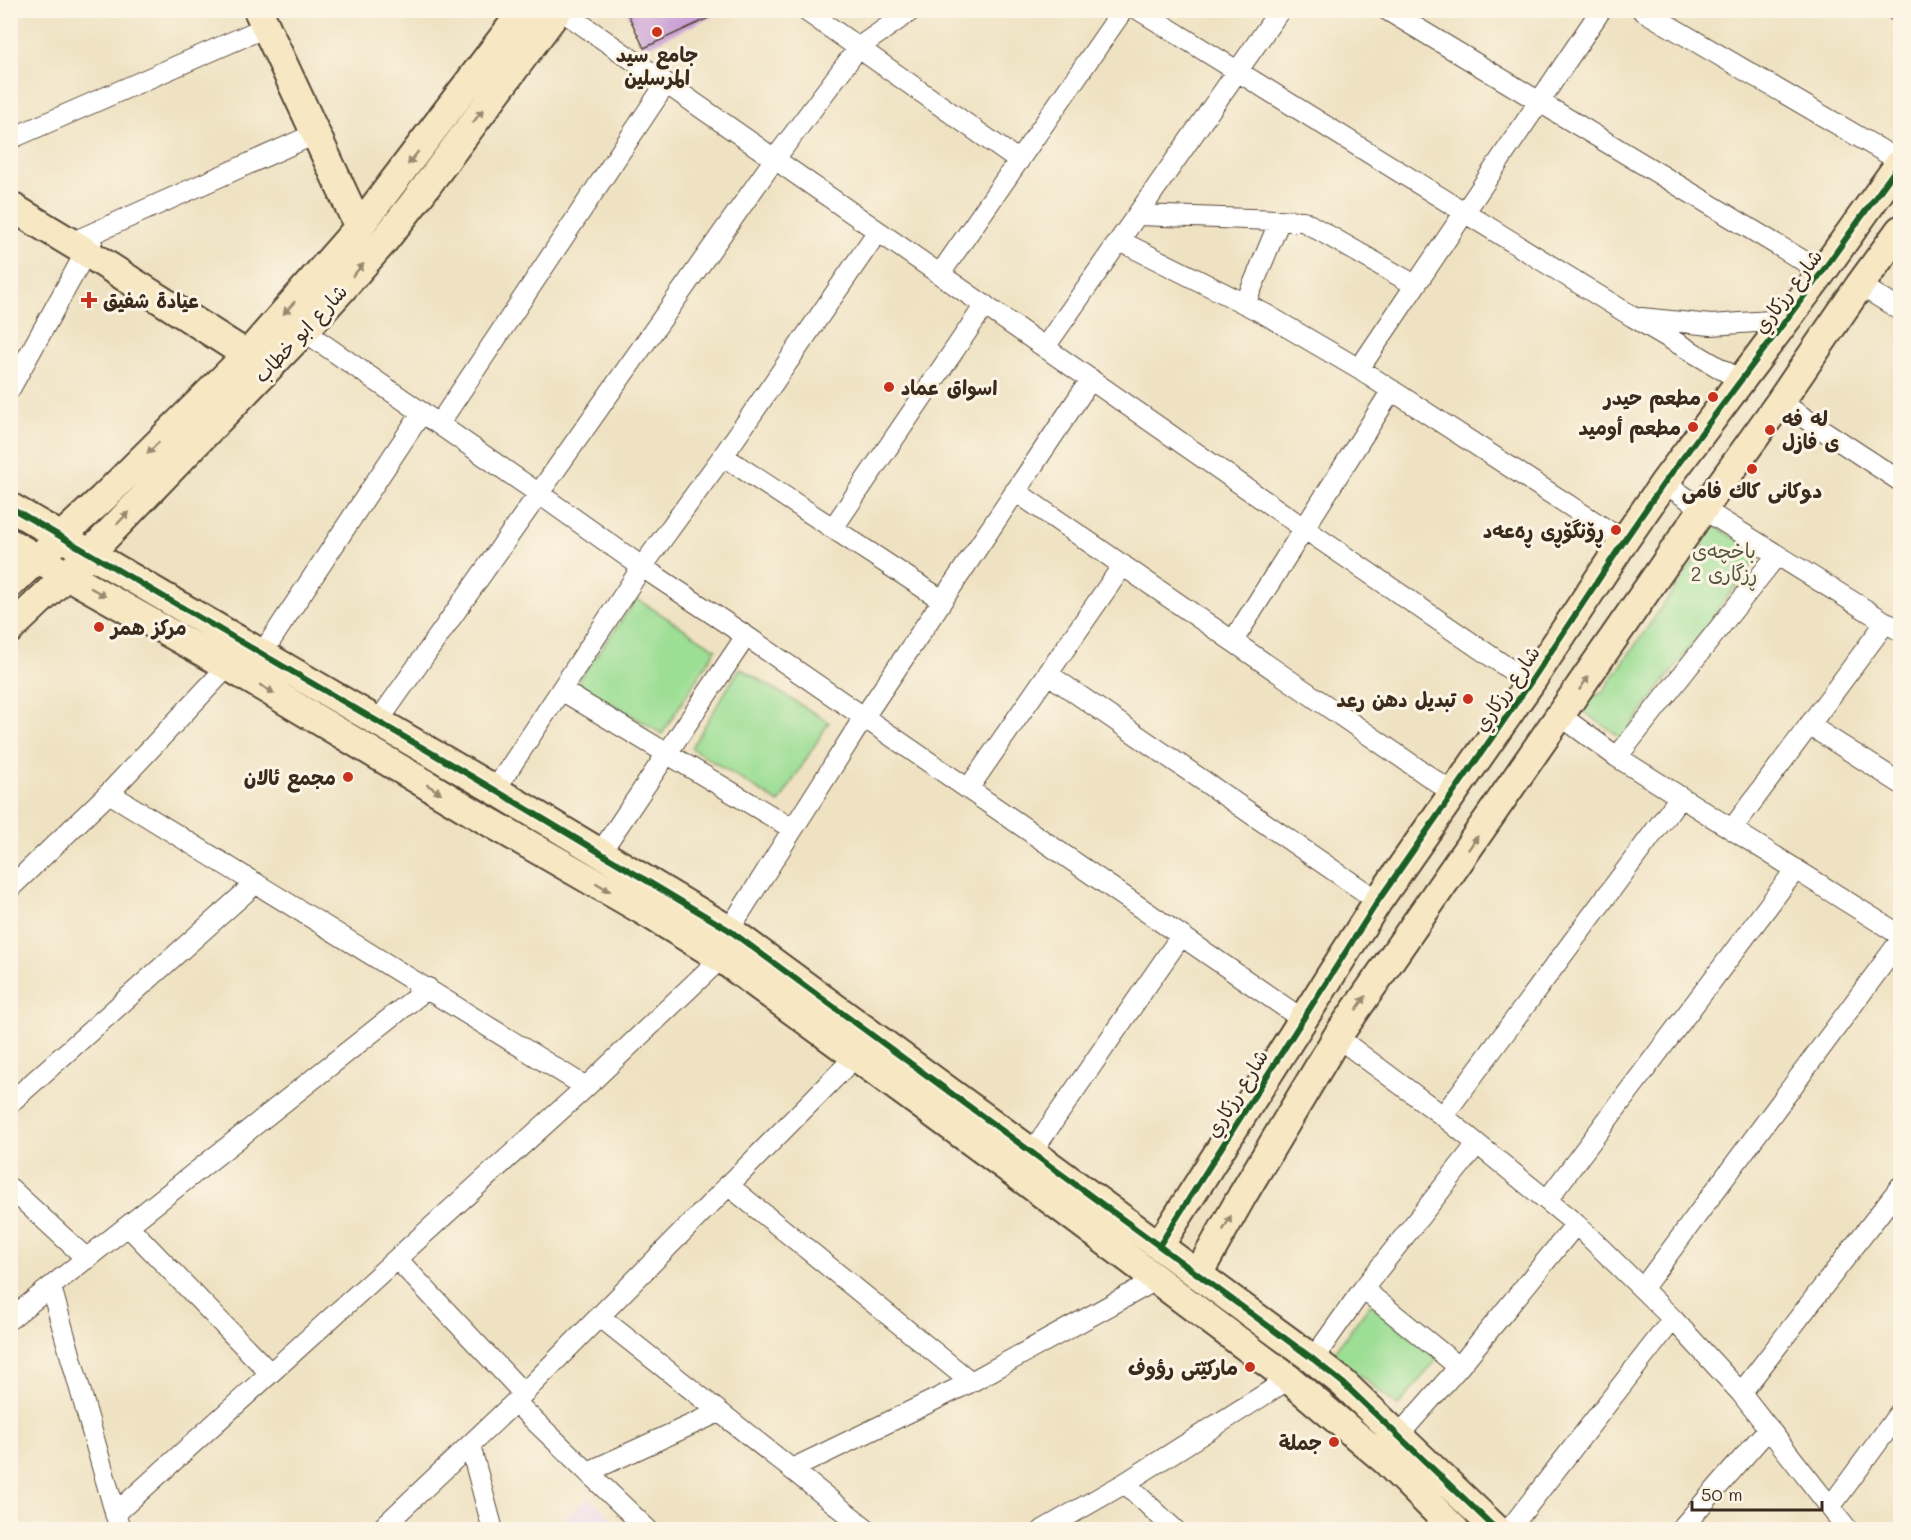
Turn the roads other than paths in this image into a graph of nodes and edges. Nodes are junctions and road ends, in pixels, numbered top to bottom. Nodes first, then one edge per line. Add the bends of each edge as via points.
1 (524, 10) edge
2 (560, 10) edge
3 (805, 10) edge
4 (912, 10) edge
5 (1123, 10) edge
6 (1139, 10) edge
7 (1280, 10) edge
8 (1387, 10) edge
9 (1601, 10) edge
10 (1642, 10) edge
11 (1895, 10) edge
12 (1900, 14) edge
13 (264, 17) edge
14 (859, 48) junction
15 (1237, 72) junction
16 (665, 84) junction
17 (1538, 103) junction
18 (315, 134) junction
19 (10, 139) edge
20 (774, 160) junction
21 (1019, 161) junction
22 (1900, 162) edge
23 (10, 206) edge
24 (1465, 212) junction
25 (1137, 215) junction
26 (1280, 220) junction
27 (359, 228) junction
28 (1900, 230) edge
29 (878, 231) junction
30 (1119, 241) junction
31 (85, 242) junction
32 (1822, 272) junction
33 (940, 274) junction
34 (1415, 285) junction
35 (1860, 285) junction
36 (1245, 304) junction
37 (985, 305) junction
38 (1900, 310) edge
39 (1632, 317) junction
40 (1785, 320) junction
41 (304, 331) junction
42 (1045, 348) junction
43 (247, 356) junction
44 (1359, 369) junction
45 (1091, 379) junction
46 (1740, 380) junction
47 (10, 389) edge
48 (1392, 390) junction
49 (1780, 402) junction
50 (422, 412) junction
51 (439, 424) junction
52 (723, 456) junction
53 (1900, 481) edge
54 (1664, 483) junction
55 (1016, 491) junction
56 (538, 492) junction
57 (10, 507) edge
58 (1703, 509) junction
59 (833, 528) junction
60 (1305, 529) junction
61 (62, 537) junction
62 (1624, 541) junction
63 (10, 543) edge
64 (90, 553) junction
65 (1777, 555) junction
66 (37, 558) junction
67 (1123, 566) junction
68 (642, 567) junction
69 (68, 575) junction
70 (10, 584) edge
71 (942, 600) junction
72 (1893, 626) edge
73 (10, 629) edge
74 (746, 636) junction
75 (1233, 641) junction
76 (261, 654) junction
77 (228, 666) junction
78 (1048, 674) junction
79 (1530, 683) junction
80 (561, 690) junction
81 (1561, 716) junction
82 (864, 717) junction
83 (377, 723) junction
84 (1809, 724) junction
85 (668, 753) junction
86 (1617, 757) junction
87 (1900, 783) edge
88 (968, 789) junction
89 (495, 790) junction
90 (109, 793) junction
91 (1453, 793) junction
92 (1680, 796) junction
93 (793, 829) junction
94 (1732, 829) junction
95 (600, 853) junction
96 (1796, 869) junction
97 (256, 883) junction
98 (10, 888) edge
99 (1378, 901) junction
100 (729, 930) junction
101 (1900, 935) edge
102 (1181, 936) junction
103 (1900, 941) edge
104 (721, 958) junction
105 (808, 987) junction
106 (428, 988) junction
107 (790, 1009) junction
108 (1302, 1019) junction
109 (1337, 1037) junction
110 (855, 1057) junction
111 (586, 1087) junction
112 (10, 1103) edge
113 (1443, 1116) junction
114 (1477, 1144) junction
115 (1032, 1152) junction
116 (1204, 1174) junction
117 (728, 1185) junction
118 (1900, 1187) edge
119 (10, 1188) edge
120 (1242, 1196) junction
121 (1547, 1200) junction
122 (1576, 1224) junction
123 (128, 1226) junction
124 (1159, 1246) junction
125 (87, 1259) junction
126 (397, 1259) junction
127 (1198, 1274) junction
128 (1156, 1280) junction
129 (51, 1287) junction
130 (1642, 1288) junction
131 (1363, 1289) junction
132 (599, 1316) junction
133 (10, 1319) edge
134 (1673, 1319) junction
135 (1313, 1359) junction
136 (1459, 1367) junction
137 (270, 1373) junction
138 (1289, 1379) junction
139 (971, 1382) junction
140 (1740, 1393) junction
141 (519, 1398) junction
142 (1358, 1398) junction
143 (720, 1412) junction
144 (1900, 1412) edge
145 (1339, 1421) junction
146 (1768, 1428) junction
147 (1398, 1436) junction
148 (470, 1445) junction
149 (792, 1469) junction
150 (588, 1472) junction
151 (1125, 1483) junction
152 (1831, 1506) junction
153 (118, 1522) edge
154 (380, 1530) edge
155 (493, 1530) edge
156 (648, 1530) edge
157 (868, 1530) edge
158 (1043, 1530) edge
159 (1174, 1530) edge
160 (1455, 1530) edge
161 (1497, 1530) edge
162 (1509, 1530) edge
163 (1680, 1530) edge
164 (1848, 1530) edge

1 -> 27 street, شارع ابو خطاب
2 - 16 street
41 -> 2 street, شارع ابو خطاب via 389,234
3 - 14 street
4 - 14 street
5 - 21 street
6 - 15 street
7 - 15 street
8 - 17 street
9 - 17 street
10 - 22 street
11 - 12 street
13 - 18 street
13 - 19 street
14 - 20 street
14 - 21 street
15 - 24 street
15 - 25 street
16 - 20 street
16 - 51 street
17 - 24 street
17 - 32 street
18 - 27 street
18 - 31 street
20 - 29 street
20 - 56 street
21 - 33 street
22 - 32 street, شارع رزكاري
23 - 31 street
24 - 34 street
24 - 39 street
25 - 26 street
25 - 30 street
26 - 34 street via 1303,221
26 - 36 street
27 -> 43 street, شارع ابو خطاب
28 - 35 street
29 - 33 street
29 - 52 street
30 - 36 street
30 - 42 street
31 - 43 street
31 - 47 street
32 - 40 street, شارع رزكاري
33 - 37 street
34 - 44 street
35 - 38 street
35 - 49 street
36 - 44 street
37 - 42 street
37 - 59 street
39 - 40 street via 1711,325
39 - 46 street
40 - 46 street, شارع رزكاري
41 - 50 street
64 -> 41 street, شارع ابو خطاب
42 - 45 street
43 -> 61 street, شارع ابو خطاب
44 - 48 street
45 - 55 street
45 - 60 street
46 - 54 street, شارع رزكاري
48 - 60 street
48 - 62 street
49 - 53 street
49 - 58 street
50 - 51 street
50 - 76 street
51 - 56 street
52 - 59 street
52 - 68 street
54 - 58 street
54 - 62 street, شارع رزكاري
55 - 67 street
55 - 71 street
56 - 68 street
56 - 83 street
57 - 61 street
58 - 65 street
81 -> 58 street
59 - 71 street
60 - 75 street
60 - 79 street
61 - 64 street
61 - 66 street, شارع ابو خطاب
62 - 79 street, شارع رزكاري
63 - 66 street
64 - 69 street, شارع ابو خطاب
64 - 76 street
65 - 72 street
65 - 86 street
66 - 69 street
66 - 70 street, شارع ابو خطاب
67 - 75 street
67 - 78 street
68 - 74 street
68 - 80 street
69 - 73 street, شارع ابو خطاب
69 -> 77 street
71 - 82 street
72 - 84 street
74 - 82 street
74 - 85 street
75 - 91 street
76 - 83 street
77 - 90 street
77 -> 104 street
78 - 88 street
78 - 99 street
79 - 91 street, شارع رزكاري
80 - 85 street
80 - 89 street
81 - 86 street
109 -> 81 street
82 - 88 street
82 - 93 street
83 - 89 street
84 - 87 street
84 - 94 street
85 - 93 street
85 - 95 street
86 - 92 street
88 - 102 street
89 - 95 street
90 - 97 street
90 - 98 street
91 - 99 street, شارع رزكاري
92 - 94 street
92 - 113 street
93 - 100 street
94 - 96 street
95 - 100 street
96 - 101 street
96 - 121 street
97 - 106 street
97 - 112 street
99 - 108 street, شارع رزكاري
100 - 105 street
102 - 108 street
102 - 115 street
103 - 130 street
104 - 107 street
104 - 111 street
105 - 107 street
105 - 115 street
106 - 111 street
106 - 123 street
107 - 110 street
108 - 116 street, شارع رزكاري
109 - 113 street
109 - 120 street
110 - 117 street
110 - 128 street
111 - 126 street
113 - 114 street
114 - 121 street
114 - 131 street
115 - 124 street
116 - 120 street
116 - 124 street, شارع رزكاري
117 - 132 street
117 - 139 street
118 - 140 street
119 - 125 street
127 -> 120 street
121 - 122 street
122 - 130 street
122 - 136 street
123 - 125 street
123 - 137 street
124 - 127 street
125 - 129 street
126 - 137 street
126 - 141 street
127 - 135 street
128 - 138 street
128 - 139 street
129 - 133 street
129 - 153 street
130 - 134 street
131 - 135 street
131 - 136 street
132 - 141 street
132 - 143 street
134 - 140 street
134 - 162 street
135 - 142 street
136 - 147 street
137 - 153 street
138 - 145 street
138 - 151 street
139 - 149 street
140 - 146 street
141 - 148 street
141 - 150 street
142 - 145 street
142 - 147 street
143 - 149 street
143 - 150 street
144 - 152 street
145 - 160 street via 1386,1461
146 - 152 street
146 - 163 street
147 - 161 street
148 - 154 street
148 - 155 street
149 - 157 street
150 - 156 street
151 - 158 street
151 - 159 street
152 - 164 street

